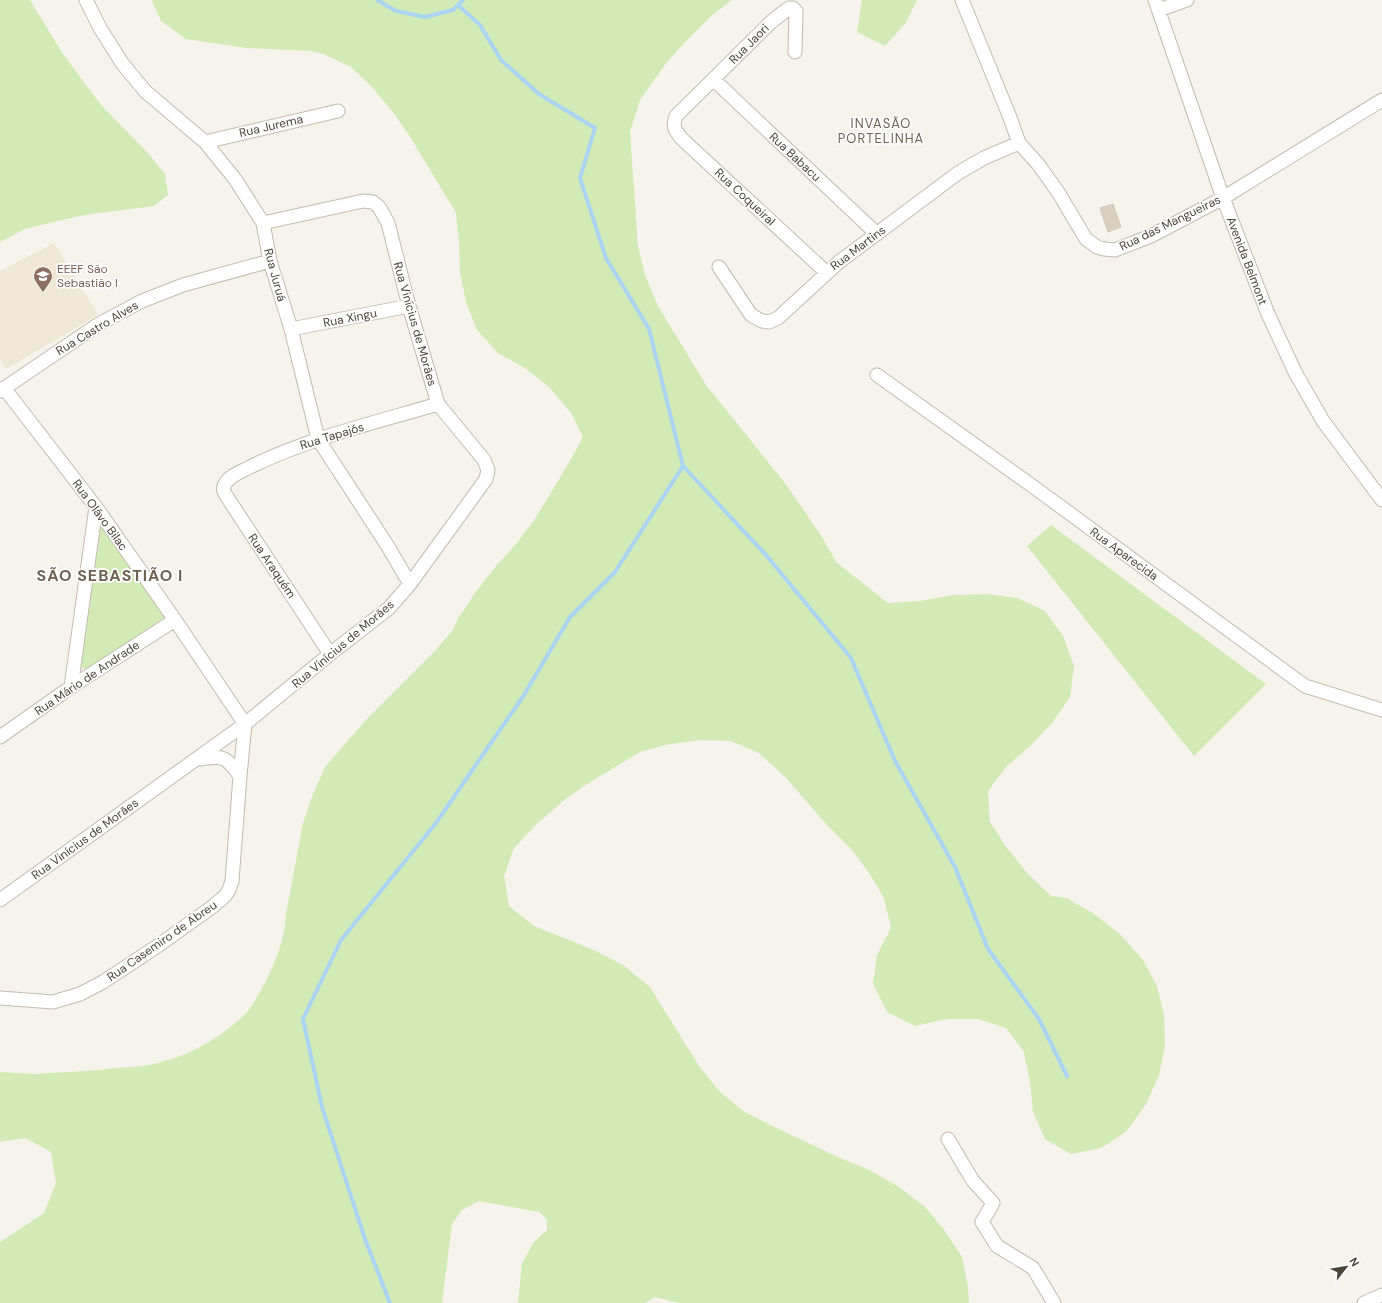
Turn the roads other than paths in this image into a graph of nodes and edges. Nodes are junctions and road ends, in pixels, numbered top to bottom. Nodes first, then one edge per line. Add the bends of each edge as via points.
1 (86, 0) edge
2 (962, 0) edge
3 (1187, 0) edge
4 (1157, 5) edge
5 (795, 52) dead end
6 (714, 80) junction
7 (1382, 100) edge
8 (338, 111) dead end
9 (676, 116) joint
10 (205, 142) junction
11 (1019, 143) junction
12 (1223, 198) junction
13 (263, 223) junction
14 (877, 234) junction
15 (270, 261) junction
16 (720, 267) dead end
17 (827, 273) junction
18 (409, 306) junction
19 (291, 329) junction
20 (877, 375) dead end
21 (2, 389) edge
22 (438, 404) junction
23 (318, 439) junction
24 (230, 477) joint
25 (1382, 500) edge
26 (96, 507) junction
27 (410, 584) junction
28 (175, 620) junction
29 (330, 654) junction
30 (71, 687) junction
31 (1382, 710) edge
32 (245, 724) junction
33 (0, 737) edge
34 (197, 759) junction
35 (240, 776) junction
36 (0, 900) edge
37 (0, 998) edge
38 (948, 1139) dead end
39 (1382, 1296) edge
40 (1054, 1303) edge
41 (1364, 1303) edge

1 - 10 street, Rua Juruá via 122,63 144,91
2 - 11 street, Rua das Mangueiras
3 - 4 street
4 - 12 street, Avenida Belmont
5 - 6 street, Rua Jaori via 796,11 789,8 771,22
6 - 9 street, Rua Jaori
6 - 14 street, Rua Babacu
7 - 12 street, Rua das Mangueiras
8 - 10 street, Rua Jurema
9 - 17 street, Rua Coqueiral via 675,130 682,139
10 - 13 street, Rua Juruá via 235,179
11 - 12 street, Rua das Mangueiras via 1058,192 1086,239 1104,249 1115,250 1151,236
11 - 14 street, Rua Martins via 958,173
12 - 25 street, Avenida Belmont via 1268,314 1296,374 1323,421
13 - 15 street, Rua Juruá
13 - 18 street, Rua Vinícius de Morães via 363,201 373,202 388,223
14 - 17 street, Rua Martins
15 - 19 street, Rua Juruá
15 - 21 street, Rua Castro Alves via 184,285 142,301 99,324
16 - 17 street, Rua Martins via 751,315 769,322 778,318
18 - 19 street, Rua Xingu
18 - 22 street, Rua Vinícius de Morães
19 - 23 street, Rua Juruá
20 - 31 street, Rua Aparecida via 1305,686
21 - 26 street, Rua Olávo Bilac
22 - 23 street, Rua Tapajós
22 - 27 street, Rua Vinícius de Morães via 484,460 488,470 486,479
23 - 24 street, Rua Tapajós via 275,455
23 - 27 street, Rua Juruá
24 - 29 street, Rua Araquém via 223,490
26 - 28 street, Rua Olávo Bilac
26 - 30 street
27 - 29 street, Rua Vinícius de Morães via 389,608
28 - 30 street, Rua Mário de Andrade
28 - 32 street, Rua Olávo Bilac
29 - 32 street, Rua Vinícius de Morães
30 - 33 street, Rua Mário de Andrade
32 - 34 street, Rua Vinícius de Morães
32 - 35 street, Rua Casemiro de Abreu
34 - 35 street via 216,756 224,758
34 - 36 street, Rua Vinícius de Morães
35 - 37 street, Rua Casemiro de Abreu via 232,881 225,896 159,945 80,994 53,1002
38 - 40 street via 973,1181 993,1203 982,1222 997,1246 1032,1268
39 - 41 street

